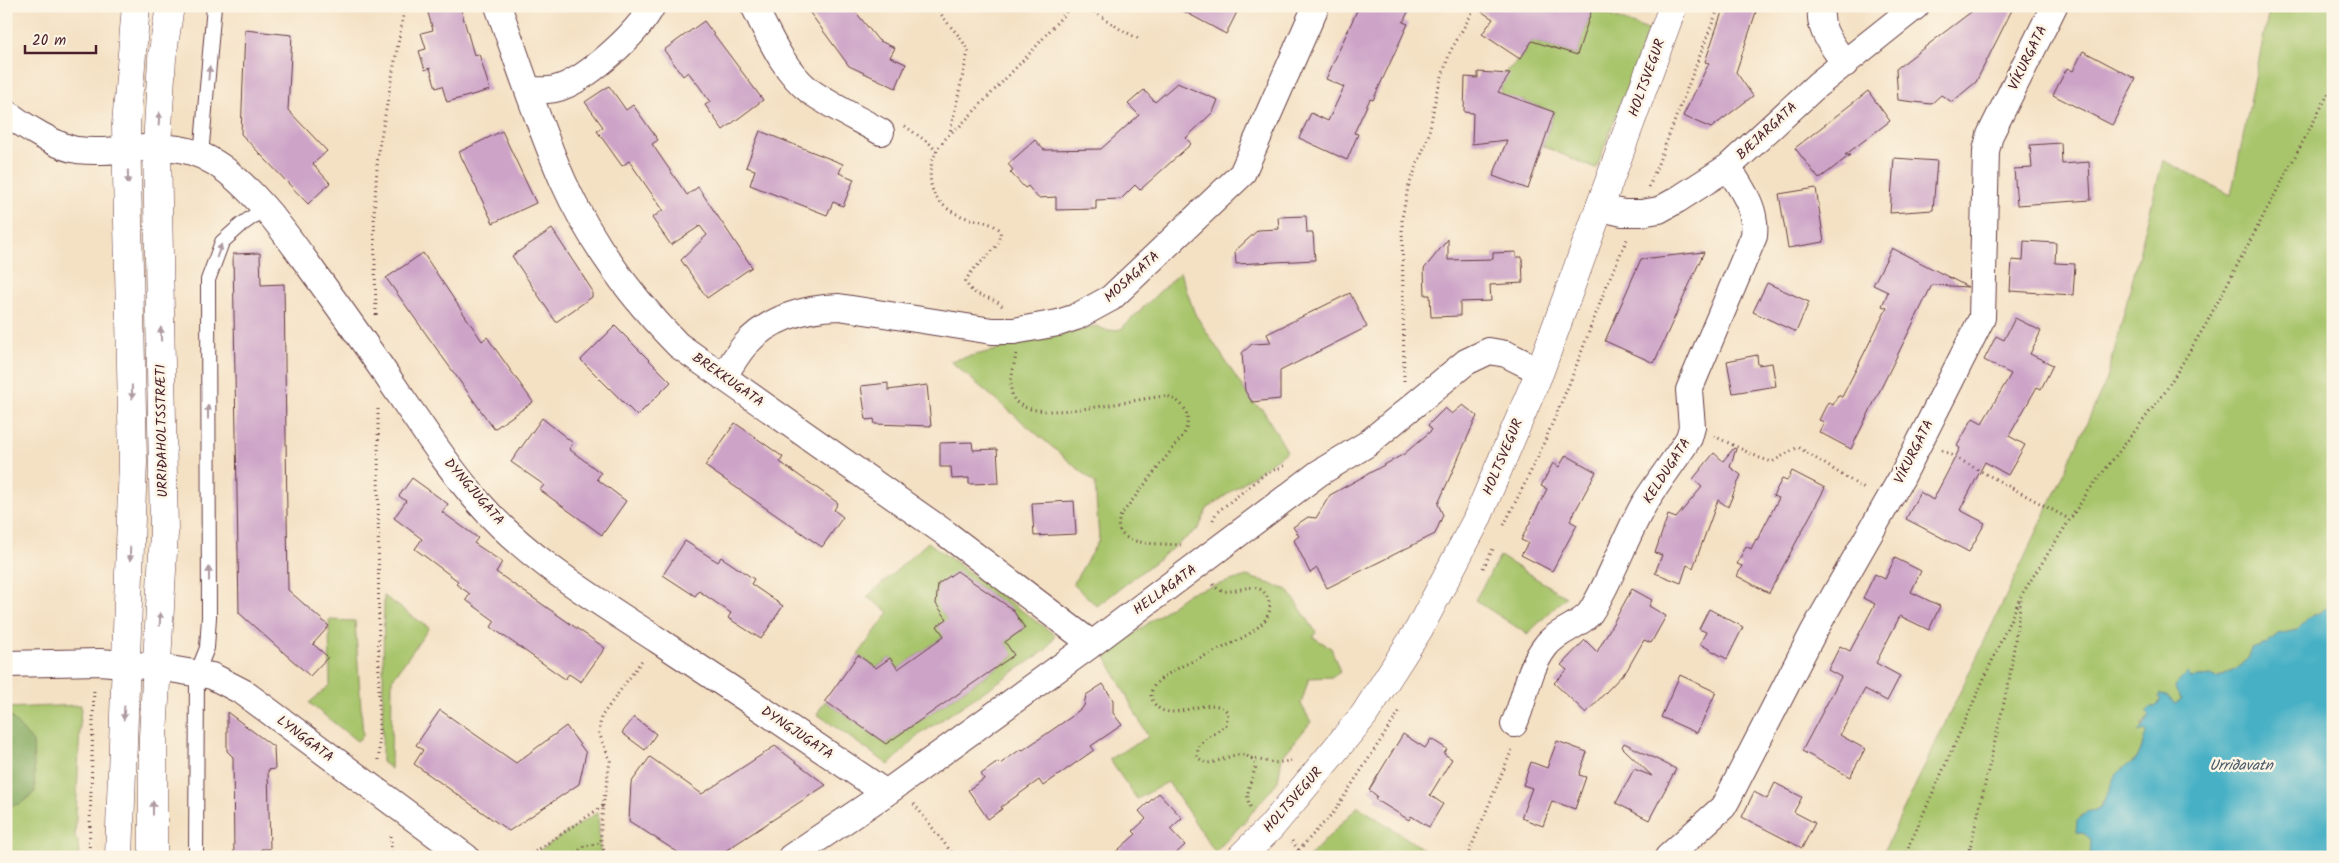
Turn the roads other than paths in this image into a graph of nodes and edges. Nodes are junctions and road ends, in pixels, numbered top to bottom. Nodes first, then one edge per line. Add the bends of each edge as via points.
1 (136, 6) edge
2 (170, 6) edge
3 (214, 6) edge
4 (498, 6) edge
5 (652, 6) edge
6 (754, 6) edge
7 (1316, 6) edge
8 (1673, 6) edge
9 (1822, 6) edge
10 (1916, 6) edge
11 (2054, 6) edge
12 (1845, 64) junction
13 (528, 90) junction
14 (6, 112) edge
15 (881, 132) road end
16 (157, 146) junction
17 (127, 149) junction
18 (201, 156) junction
19 (1728, 167) junction
20 (265, 208) junction
21 (1601, 208) junction
22 (1540, 371) junction
23 (724, 377) junction
24 (1092, 644) junction
25 (6, 664) edge
26 (126, 664) junction
27 (158, 667) junction
28 (197, 673) junction
29 (1514, 724) road end
30 (892, 788) junction
31 (119, 857) edge
32 (153, 857) edge
33 (196, 857) edge
34 (466, 857) edge
35 (791, 857) edge
36 (1241, 857) edge
37 (1668, 857) edge

1 - 17 street via 126,125
16 -> 2 street, URRIÐAHOLTSSTRÆTI via 162,58
18 -> 3 lane
4 - 13 street, BREKKUGATA
5 - 13 street via 629,39 583,74 556,89
6 - 15 street via 778,52 799,80 811,91
7 - 23 street, MOSAGATA via 1242,174 1111,298 1076,317 1014,331 992,331 861,309 818,308 791,315 760,331 745,345
8 - 21 street, HOLTSVEGUR
9 - 12 street via 1821,24
10 - 12 street, BÆJARGATA
11 - 37 street, VÍKURGATA via 1990,136 1986,151 1982,318 1902,477 1814,631 1723,807
12 - 19 street, BÆJARGATA via 1817,85
13 - 23 street, BREKKUGATA via 564,181 619,276 678,345
14 - 17 street, DYNGJUGATA via 24,126 75,150
16 - 17 street, DYNGJUGATA
16 - 18 street, DYNGJUGATA
27 -> 16 street, URRIÐAHOLTSSTRÆTI via 164,533
17 -> 26 street via 133,460
18 - 20 street, DYNGJUGATA via 250,190
19 - 21 street, BÆJARGATA via 1660,210 1638,214
19 - 29 street, KELDUGATA via 1750,201 1754,236 1689,390 1690,438 1644,505 1588,615 1556,635 1540,654 1528,677
28 -> 20 lane via 207,648 209,617 208,280 222,242
20 - 30 street, DYNGJUGATA via 442,455 480,504 527,550 583,590
21 - 22 street, HOLTSVEGUR
22 - 24 street, HELLAGATA via 1506,354 1488,351 1466,362 1367,444 1319,473
22 - 36 street, HOLTSVEGUR via 1476,520 1419,629 1364,716 1271,827
23 - 24 street, BREKKUGATA via 948,535
24 - 30 street, HELLAGATA
25 - 26 street
26 - 27 street, LYNGGATA
26 -> 31 street
27 - 28 street, LYNGGATA
32 -> 27 street, URRIÐAHOLTSSTRÆTI via 153,737
28 - 33 lane
28 - 34 street, LYNGGATA via 212,676 243,692
30 - 35 street, HELLAGATA

